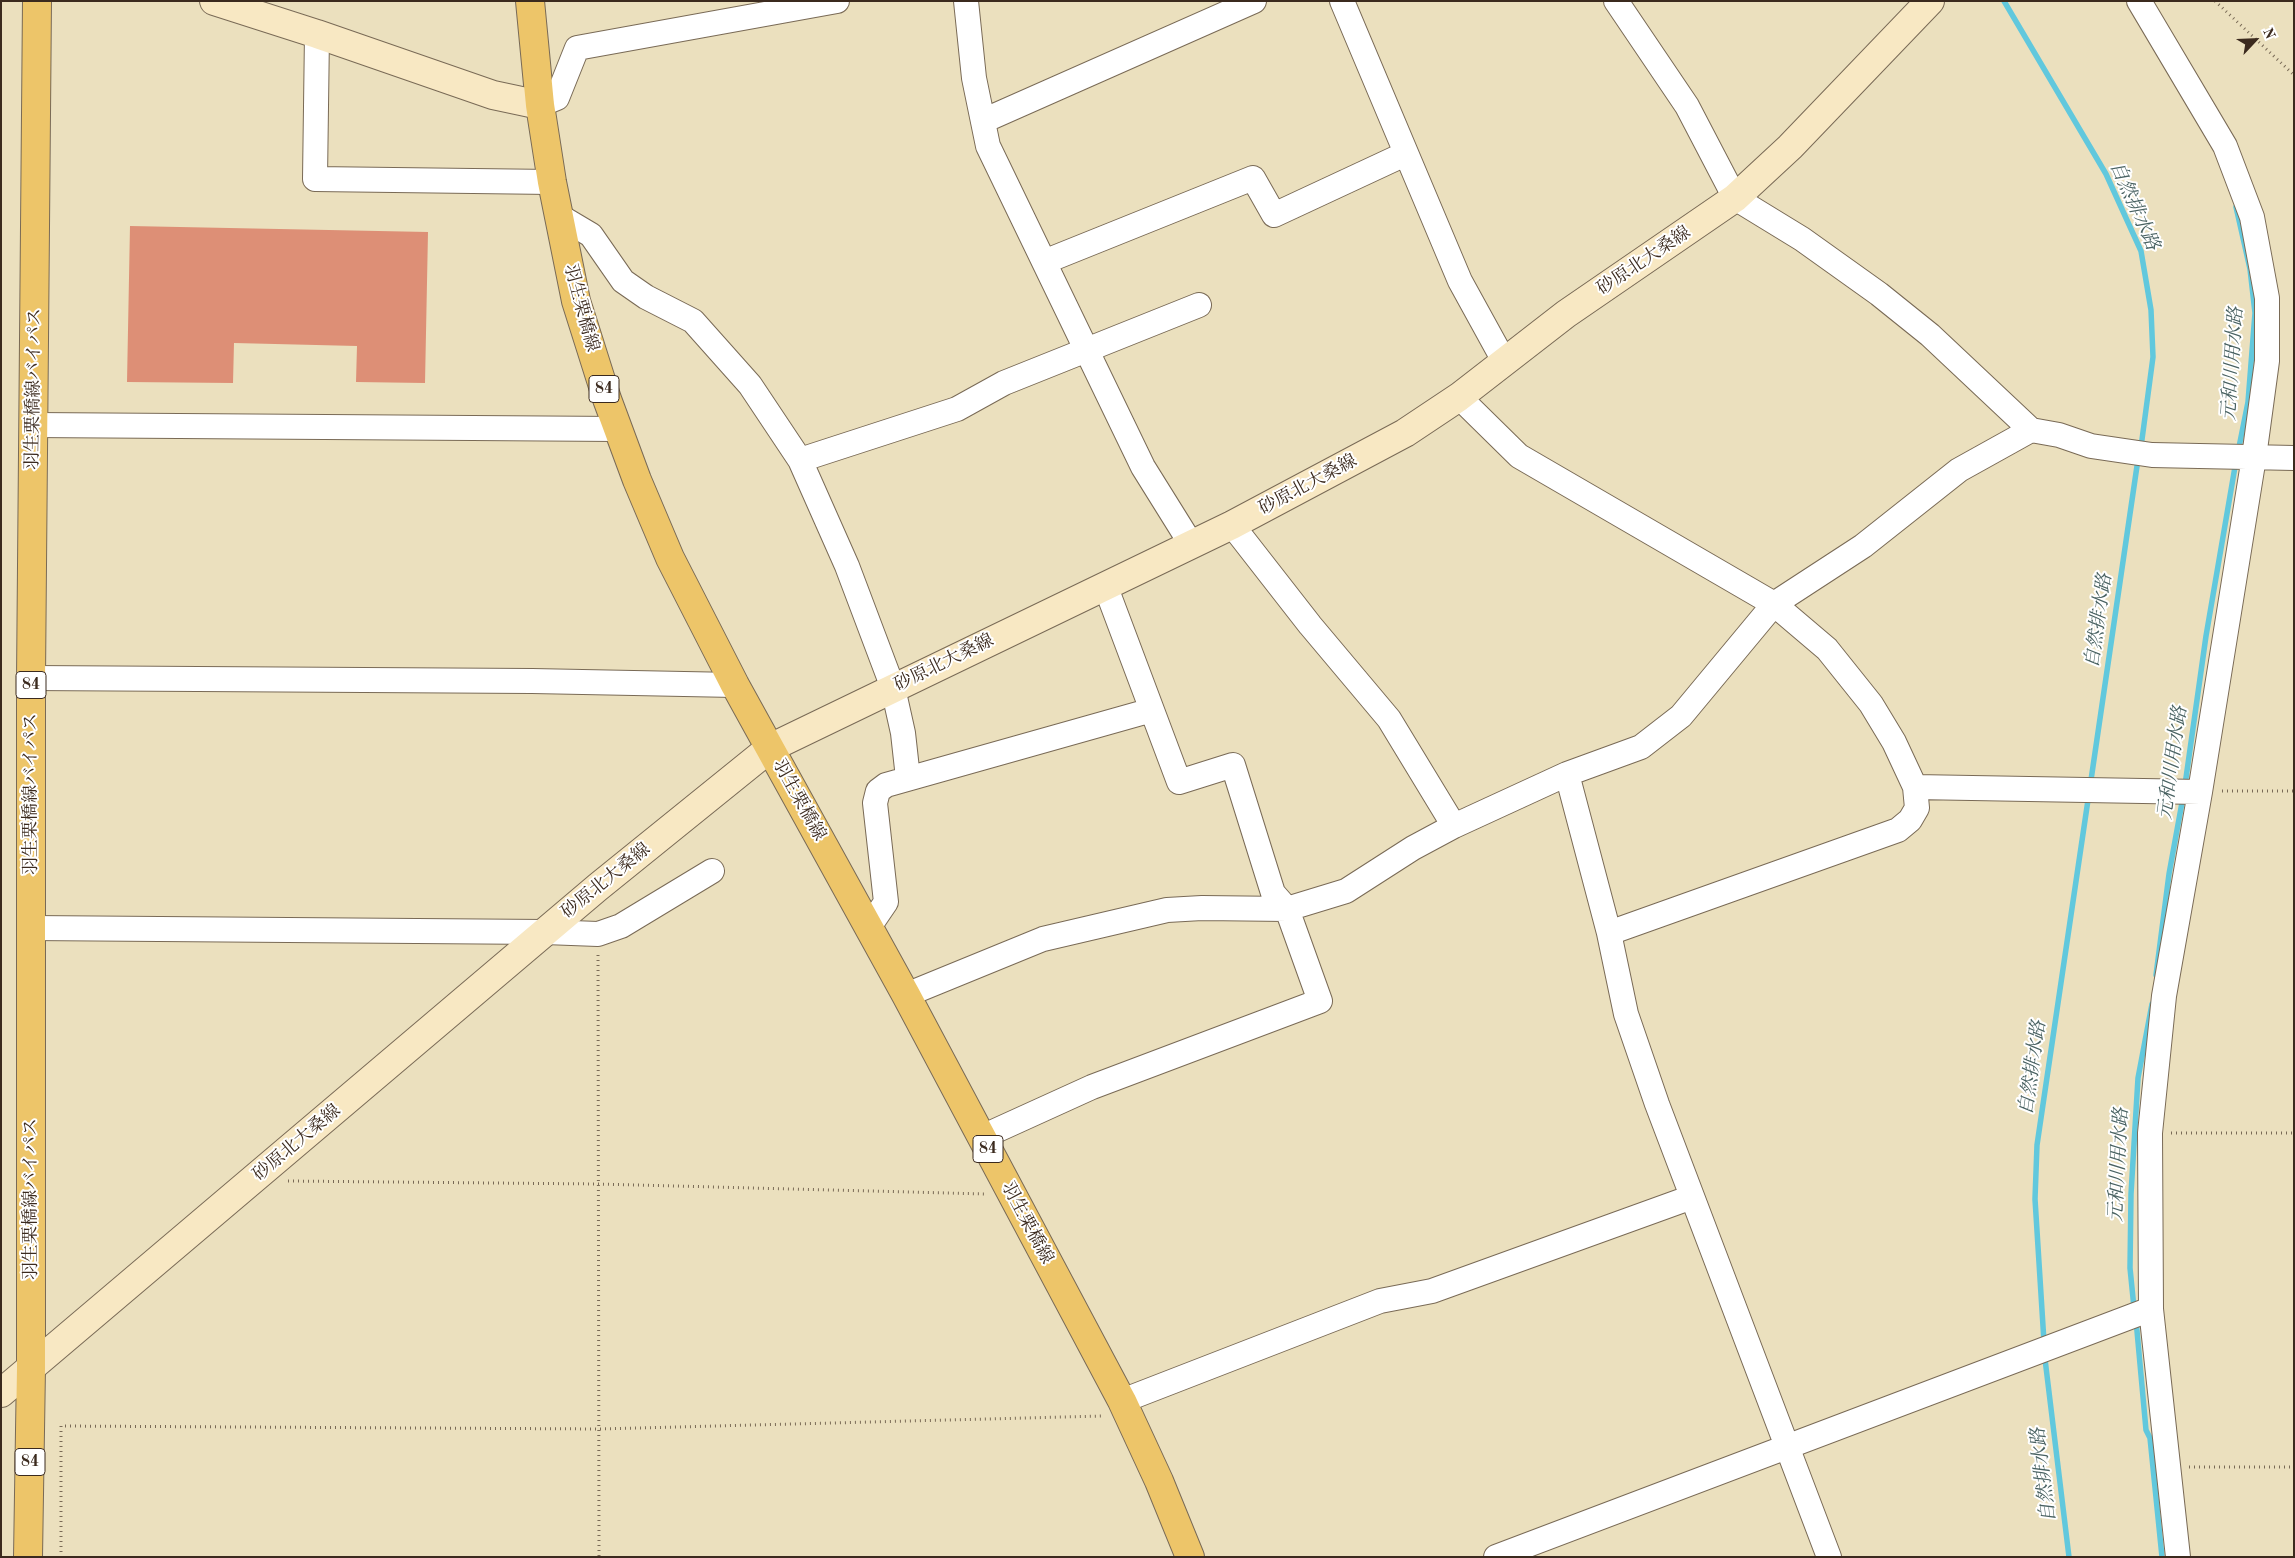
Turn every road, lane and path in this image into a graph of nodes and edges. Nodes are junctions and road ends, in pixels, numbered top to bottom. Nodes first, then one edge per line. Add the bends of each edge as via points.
1 (37, 1) edge
2 (214, 1) edge
3 (530, 1) edge
4 (837, 1) edge
5 (966, 1) edge
6 (1254, 1) edge
7 (1342, 1) edge
8 (1616, 1) edge
9 (1930, 1) edge
10 (2139, 1) edge
11 (2215, 1) edge
12 (317, 34) junction
13 (2294, 75) edge
14 (540, 105) junction
15 (983, 121) junction
16 (1405, 154) junction
17 (552, 182) junction
18 (1734, 198) junction
19 (559, 216) junction
20 (1044, 262) junction
21 (1199, 305) dead end
22 (1087, 351) junction
23 (1504, 361) junction
24 (1458, 396) junction
25 (33, 425) junction
26 (618, 429) junction
27 (2031, 430) junction
28 (2254, 457) junction
29 (2294, 458) edge
30 (800, 460) junction
31 (1232, 525) junction
32 (1191, 544) junction
33 (1105, 585) junction
34 (1774, 604) junction
35 (31, 678) junction
36 (735, 685) junction
37 (893, 688) junction
38 (1152, 710) junction
39 (770, 748) junction
40 (1567, 774) junction
41 (908, 778) junction
42 (1915, 787) junction
43 (2294, 791) edge
44 (2200, 792) junction
45 (1454, 826) junction
46 (712, 871) dead end
47 (1286, 908) junction
48 (869, 927) junction
49 (31, 928) junction
50 (545, 932) junction
51 (1609, 933) junction
52 (598, 934) junction
53 (906, 995) junction
54 (2150, 1133) junction
55 (2294, 1133) edge
56 (982, 1138) junction
57 (252, 1180) junction
58 (597, 1184) junction
59 (1012, 1194) junction
60 (1692, 1197) junction
61 (2151, 1309) junction
62 (31, 1368) junction
63 (1, 1392) edge
64 (1125, 1408) junction
65 (599, 1429) junction
66 (1787, 1446) junction
67 (2169, 1466) junction
68 (2294, 1467) edge
69 (28, 1557) edge
70 (60, 1557) edge
71 (599, 1557) edge
72 (1190, 1557) edge
73 (1496, 1557) edge
74 (1829, 1557) edge
75 (2178, 1557) edge

1 - 25 main road, 羽生栗橋線バイパス / 84
2 - 12 main road
3 - 14 main road, 羽生栗橋線 / 84
4 - 14 street via 577,48 557,98
5 - 15 street via 974,78
6 - 15 street
7 - 16 street
8 - 18 street via 1687,106
9 - 18 main road, 砂原北大桑線 via 1790,147
10 - 28 street via 2225,146 2252,217 2267,298 2267,361
11 - 13 path
12 - 14 main road via 492,95
12 - 17 street via 315,179
14 - 17 main road, 羽生栗橋線 / 84
15 - 20 street via 988,146
16 - 20 street via 1274,215 1253,178
16 - 23 street via 1460,281
17 - 19 main road, 羽生栗橋線 / 84
18 - 23 main road, 砂原北大桑線
18 - 27 street via 1802,239 1879,294 1930,335
19 - 26 main road, 羽生栗橋線 / 84 via 576,301
19 - 30 street via 591,235 624,281 646,297 693,321 750,386
20 - 22 street
21 - 22 street
22 - 30 street via 1004,384 958,409
22 - 32 street via 1143,467
23 - 24 main road, 砂原北大桑線
24 - 31 main road, 砂原北大桑線 via 1405,432
24 - 34 street via 1519,456
25 - 26 street
25 - 35 main road, 羽生栗橋線バイパス / 84
26 - 36 main road, 羽生栗橋線 / 84 via 670,558
27 - 28 street via 2091,446 2152,455
27 - 34 street via 1958,470 1863,546
28 - 29 street
28 - 44 street
30 - 37 street via 847,566
31 - 32 main road, 砂原北大桑線
31 - 45 street via 1389,719
32 - 33 main road, 砂原北大桑線
33 - 37 main road, 砂原北大桑線
33 - 38 street
34 - 40 street via 1682,716 1641,747
34 - 42 street via 1827,649 1871,704 1894,742
35 - 36 street
35 - 49 main road, 羽生栗橋線バイパス / 84
36 - 39 main road, 羽生栗橋線 / 84
37 - 39 main road, 砂原北大桑線
37 - 41 street
38 - 41 street
38 - 47 street via 1179,782 1233,765 1273,893
39 - 48 main road, 羽生栗橋線 / 84
39 - 50 main road, 砂原北大桑線
40 - 45 street
40 - 51 street
41 - 48 street via 878,791 875,803 886,902
42 - 44 street
42 - 51 street via 1917,808 1910,820 1898,830
43 - 44 path
44 - 54 street via 2164,996
45 - 47 street via 1346,891
46 - 52 street via 621,926
47 - 53 street via 1202,908 1158,912 1042,939
47 - 56 street via 1320,1001 1092,1088
48 - 53 main road, 羽生栗橋線 / 84
49 - 50 street
49 - 62 main road, 羽生栗橋線バイパス / 84
50 - 52 street
50 - 57 main road, 砂原北大桑線
51 - 60 street via 1626,1014
52 - 58 path
53 - 56 main road, 羽生栗橋線 / 84
54 - 55 path
54 - 61 street
56 - 59 main road, 羽生栗橋線 / 84
57 - 58 path
57 - 62 main road, 砂原北大桑線
58 - 59 path
58 - 65 path
59 - 64 main road, 羽生栗橋線 / 84
60 - 64 street via 1432,1291 1380,1301
60 - 66 street
61 - 66 street
61 - 67 street
62 - 63 main road, 砂原北大桑線
62 - 69 main road, 羽生栗橋線バイパス / 84
64 - 65 path
64 - 72 main road, 羽生栗橋線 / 84
65 - 70 path via 61,1426
65 - 71 path
66 - 73 street
66 - 74 street
67 - 68 path
67 - 75 street

